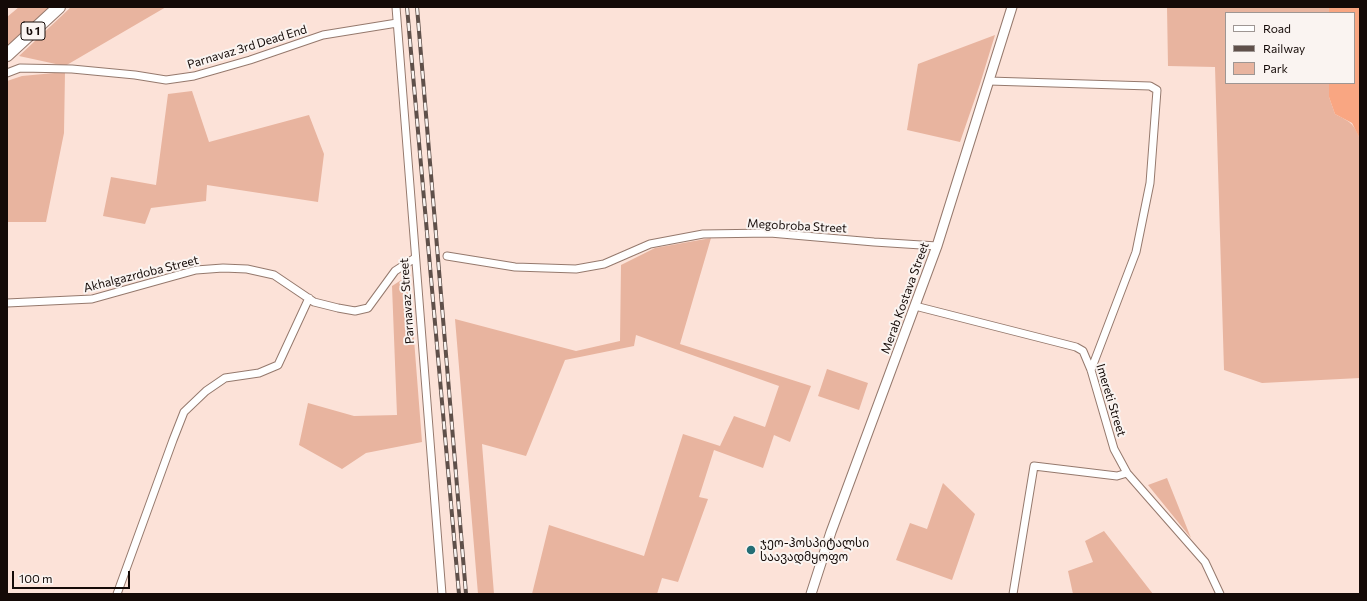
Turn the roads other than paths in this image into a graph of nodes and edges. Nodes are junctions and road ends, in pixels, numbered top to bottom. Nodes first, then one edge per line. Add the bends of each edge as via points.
1 (59, 7) edge
2 (396, 7) edge
3 (1012, 7) edge
4 (397, 23) junction
5 (7, 55) edge
6 (7, 73) edge
7 (989, 81) junction
8 (937, 246) junction
9 (447, 256) dead end
10 (415, 258) junction
11 (309, 298) junction
12 (7, 303) edge
13 (915, 306) junction
14 (1091, 370) junction
15 (1127, 473) junction
16 (117, 594) edge
17 (442, 594) edge
18 (811, 594) edge
19 (1014, 594) edge
20 (1220, 594) edge

1 - 5 highway, ს 1
2 - 4 street, Parnavaz Street
3 - 7 main road, Merab Kostava Street
4 - 6 street, Parnavaz 3rd Dead End via 323,35 250,60 194,76 166,80 72,68 20,68
4 - 10 street, Parnavaz Street
7 - 8 main road, Merab Kostava Street
7 - 14 street via 1150,86 1157,90 1150,183 1136,252
8 - 9 street, Megobroba Street via 770,233 703,234 650,244 604,264 576,269 515,267
8 - 13 main road, Merab Kostava Street
10 - 11 street, Akhalgazrdoba Street via 395,271 368,308 355,311 314,302
10 - 17 street, Parnavaz Street
11 - 12 street, Akhalgazrdoba Street via 274,275 223,268 196,270 92,299
11 - 16 street via 278,365 259,373 225,378 206,391 184,412
13 - 14 street, Imereti Street via 1076,347 1083,351
13 - 18 main road, Merab Kostava Street via 831,532
14 - 15 street, Imereti Street via 1114,449
15 - 19 street via 1117,476 1034,466
15 - 20 street, Imereti Street via 1206,562

